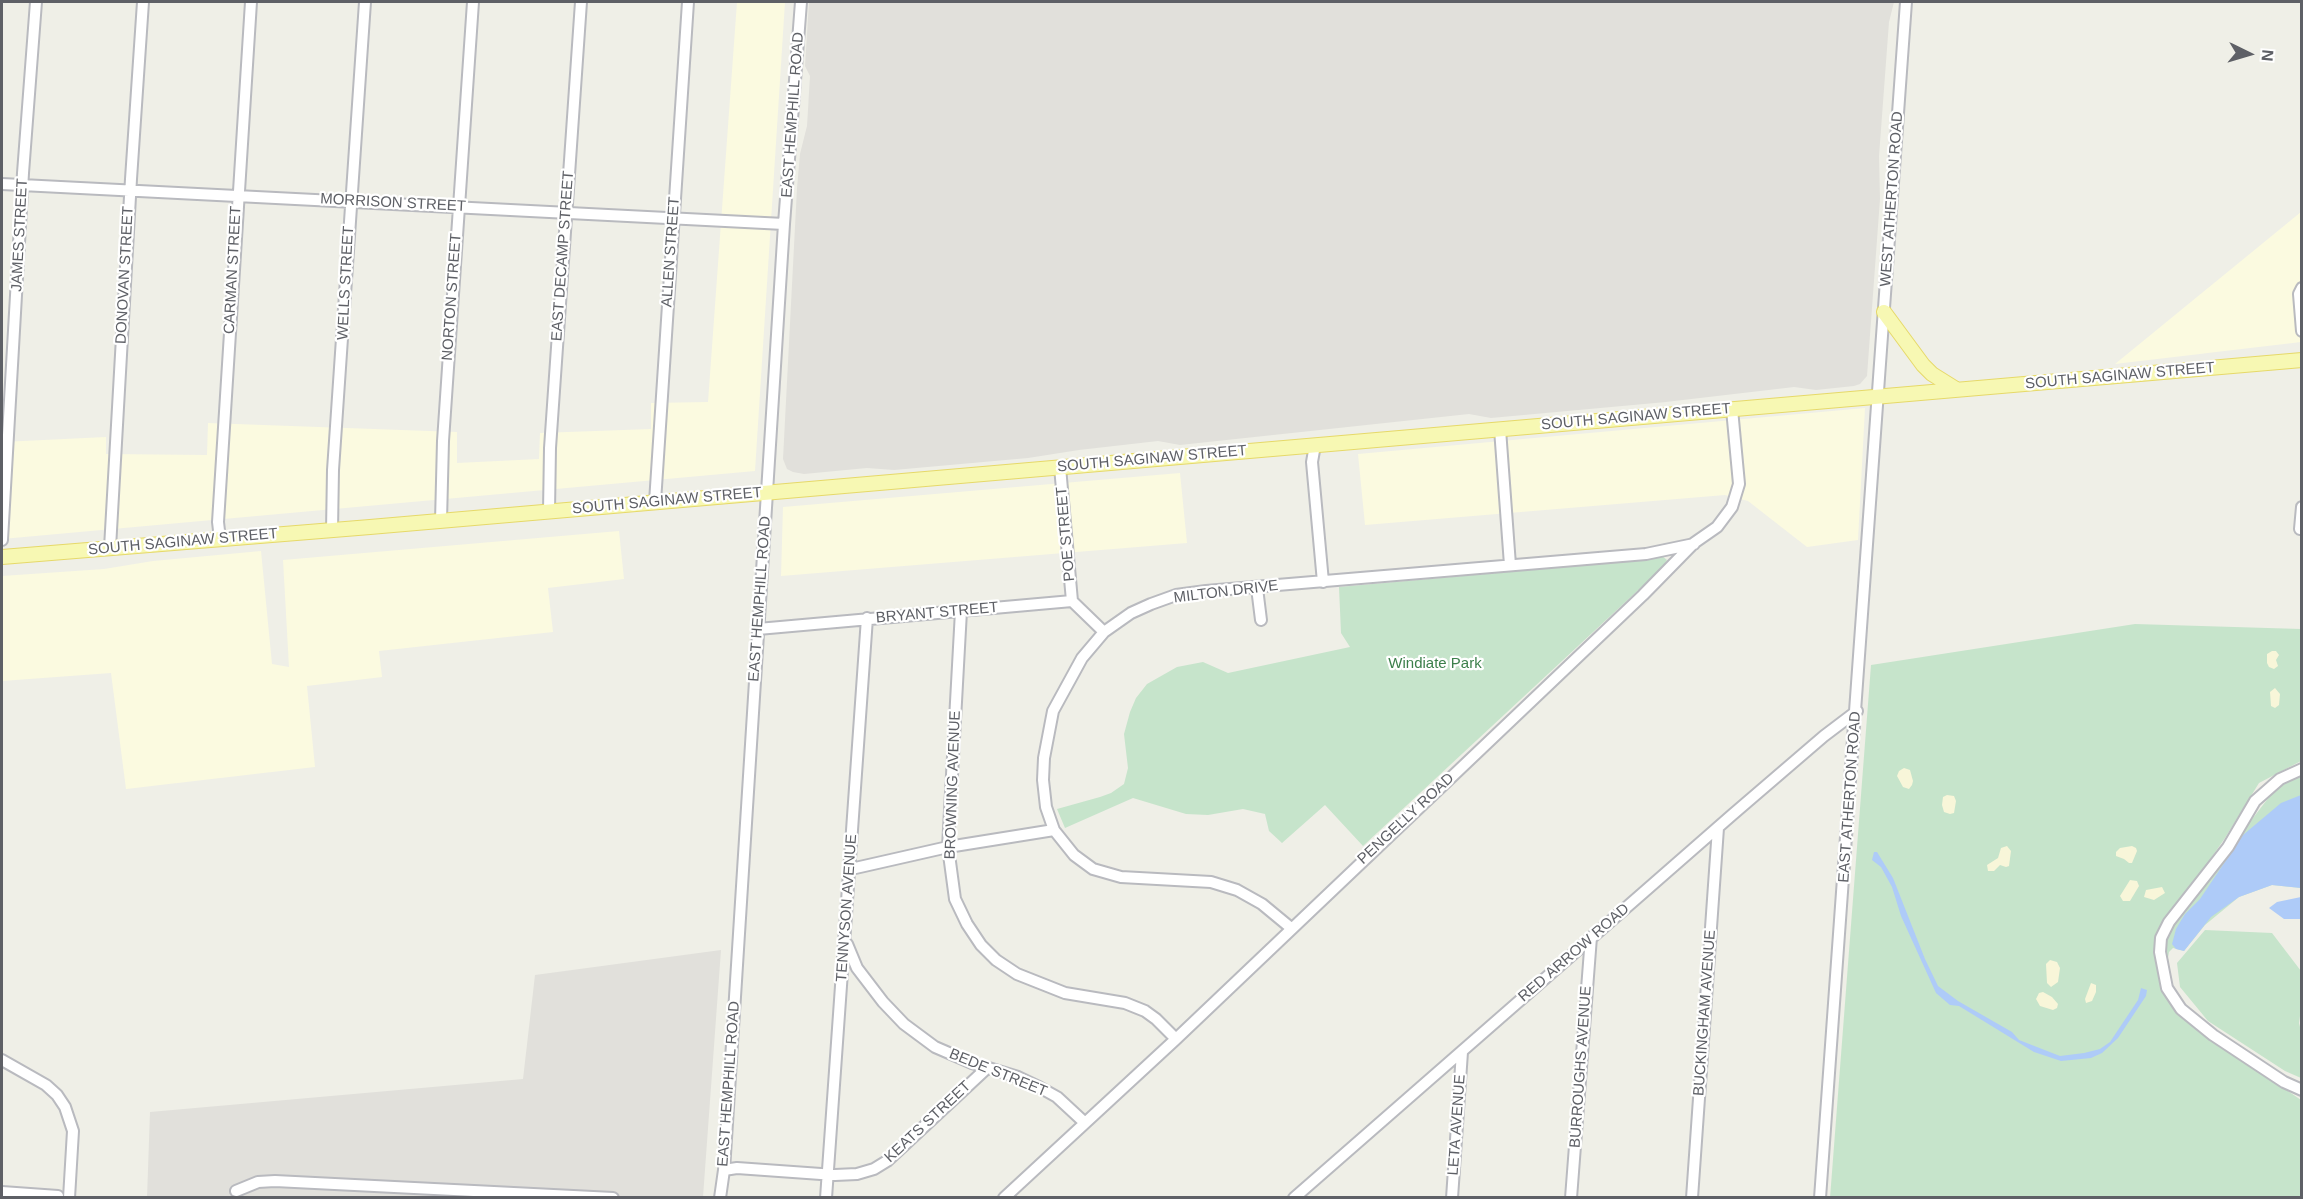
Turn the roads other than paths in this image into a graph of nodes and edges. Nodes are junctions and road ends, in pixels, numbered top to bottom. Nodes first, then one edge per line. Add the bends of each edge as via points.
1 (36, 2) edge
2 (143, 2) edge
3 (251, 2) edge
4 (365, 2) edge
5 (473, 2) edge
6 (580, 2) edge
7 (688, 2) edge
8 (801, 2) edge
9 (1906, 2) edge
10 (2, 184) edge
11 (23, 184) junction
12 (130, 190) junction
13 (238, 196) junction
14 (351, 201) junction
15 (458, 207) junction
16 (566, 212) junction
17 (674, 218) junction
18 (784, 224) junction
19 (2301, 288) edge
20 (1884, 312) junction
21 (2301, 331) edge
22 (2301, 360) edge
23 (1956, 389) junction
24 (1879, 396) junction
25 (1732, 409) junction
26 (1500, 429) junction
27 (1315, 445) junction
28 (1060, 467) junction
29 (767, 492) junction
30 (655, 502) junction
31 (2301, 507) edge
32 (549, 512) junction
33 (441, 521) junction
34 (2300, 529) dead end
35 (332, 530) junction
36 (220, 539) junction
37 (2, 540) edge
38 (1694, 543) junction
39 (110, 548) junction
40 (2, 557) edge
41 (1510, 565) junction
42 (1323, 582) junction
43 (1257, 588) junction
44 (1072, 601) junction
45 (961, 611) junction
46 (867, 618) junction
47 (1261, 620) dead end
48 (758, 629) junction
49 (1104, 632) junction
50 (1857, 711) junction
51 (2301, 769) edge
52 (1718, 828) junction
53 (1054, 830) junction
54 (948, 847) junction
55 (851, 869) junction
56 (1290, 928) junction
57 (1591, 937) junction
58 (845, 941) junction
59 (1176, 1039) junction
60 (1462, 1052) junction
61 (2, 1060) edge
62 (987, 1068) junction
63 (2301, 1090) edge
64 (1084, 1122) junction
65 (724, 1170) junction
66 (828, 1173) junction
67 (236, 1191) dead end
68 (2, 1192) edge
69 (64, 1197) edge
70 (613, 1197) edge
71 (720, 1197) edge
72 (826, 1197) edge
73 (1004, 1197) edge
74 (1294, 1197) edge
75 (1452, 1197) edge
76 (1571, 1197) edge
77 (1692, 1197) edge
78 (1821, 1197) edge

1 - 11 street, JAMES STREET
2 - 12 street, DONOVAN STREET
3 - 13 street, CARMAN STREET
4 - 14 street, WELLS STREET
5 - 15 street, NORTON STREET
6 - 16 street, EAST DECAMP STREET
7 - 17 street, ALLEN STREET
8 - 18 street, EAST HEMPHILL ROAD
9 - 20 street, WEST ATHERTON ROAD
10 - 11 street, MORRISON STREET
11 - 12 street, MORRISON STREET
11 - 37 street, JAMES STREET
12 - 13 street, MORRISON STREET
12 - 39 street, DONOVAN STREET
13 - 14 street, MORRISON STREET
13 - 36 street, CARMAN STREET
14 - 15 street, MORRISON STREET
14 - 35 street, WELLS STREET
15 - 16 street, MORRISON STREET
15 - 33 street, NORTON STREET
16 - 17 street, MORRISON STREET
16 - 32 street, EAST DECAMP STREET
17 - 18 street, MORRISON STREET
17 - 30 street, ALLEN STREET
18 - 29 street, EAST HEMPHILL ROAD
19 - 21 street
20 - 23 main road via 1923,365
20 - 24 street, WEST ATHERTON ROAD
22 - 23 main road, SOUTH SAGINAW STREET
23 - 24 main road, SOUTH SAGINAW STREET
24 - 25 main road, SOUTH SAGINAW STREET
24 - 50 street, EAST ATHERTON ROAD
25 - 26 main road, SOUTH SAGINAW STREET
25 - 38 street, PENGELLY ROAD via 1740,484 1732,507 1717,527
26 - 27 main road, SOUTH SAGINAW STREET
26 - 41 street
27 - 28 main road, SOUTH SAGINAW STREET
27 - 42 street via 1312,462
28 - 29 main road, SOUTH SAGINAW STREET
28 - 44 street, POE STREET
29 - 30 main road, SOUTH SAGINAW STREET
29 - 48 street, EAST HEMPHILL ROAD
30 - 32 main road, SOUTH SAGINAW STREET
31 - 34 street
32 - 33 main road, SOUTH SAGINAW STREET
33 - 35 main road, SOUTH SAGINAW STREET
35 - 36 main road, SOUTH SAGINAW STREET
36 - 39 main road, SOUTH SAGINAW STREET
38 - 41 street, MILTON DRIVE via 1647,554
38 - 56 street, PENGELLY ROAD
39 - 40 main road, SOUTH SAGINAW STREET
41 - 42 street, MILTON DRIVE
42 - 43 street, MILTON DRIVE
43 - 47 street
43 - 49 street, MILTON DRIVE via 1176,596 1131,613
44 - 45 street, BRYANT STREET
44 - 49 street
45 - 46 street, BRYANT STREET
45 - 54 street, BROWNING AVENUE
46 - 48 street, BRYANT STREET
46 - 55 street, TENNYSON AVENUE
48 - 65 street, EAST HEMPHILL ROAD
49 - 53 street, MILTON DRIVE via 1082,658 1053,711 1043,780
50 - 52 street, RED ARROW ROAD
50 - 78 street, EAST ATHERTON ROAD
51 - 63 street via 2280,779 2255,801 2228,848 2169,921 2160,952 2167,988 2181,1009 2213,1035
52 - 57 street, RED ARROW ROAD
52 - 77 street, BUCKINGHAM AVENUE
53 - 54 street
53 - 56 street, MILTON DRIVE via 1074,855 1093,869 1121,878 1211,882 1262,904
54 - 55 street
54 - 59 street, BROWNING AVENUE via 955,899 981,945 996,960 1040,985 1145,1011
55 - 58 street, TENNYSON AVENUE
56 - 59 street, PENGELLY ROAD
57 - 60 street, RED ARROW ROAD
57 - 76 street, BURROUGHS AVENUE
58 - 62 street, BEDE STREET via 856,968 904,1024 935,1047
58 - 66 street, TENNYSON AVENUE
59 - 64 street, PENGELLY ROAD
60 - 74 street, RED ARROW ROAD
60 - 75 street, LETA AVENUE
61 - 69 street via 46,1085 65,1107 73,1131
62 - 64 street, BEDE STREET via 1018,1077 1057,1097
62 - 66 street, KEATS STREET via 887,1161 857,1174
64 - 73 street, PENGELLY ROAD
65 - 66 street, KEATS STREET
65 - 71 street, EAST HEMPHILL ROAD
66 - 72 street, TENNYSON AVENUE
67 - 70 street via 258,1182 275,1181
68 - 69 street

